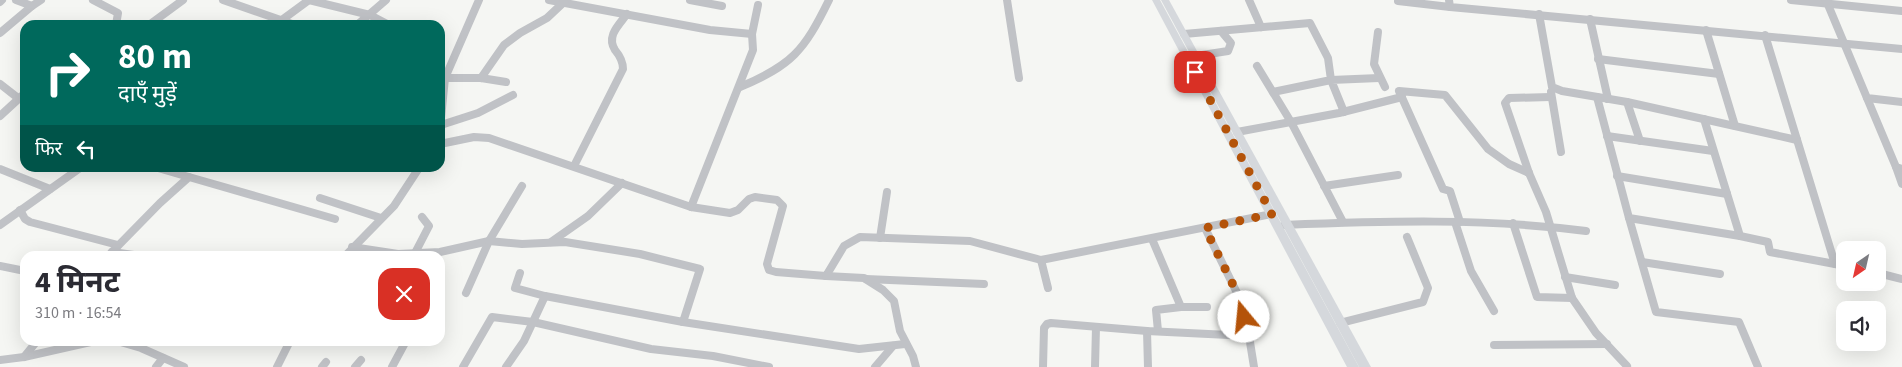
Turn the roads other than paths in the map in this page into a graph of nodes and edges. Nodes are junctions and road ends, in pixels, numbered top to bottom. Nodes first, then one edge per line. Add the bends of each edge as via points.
1 (16, 0) edge
2 (41, 0) edge
3 (93, 0) edge
4 (183, 0) edge
5 (223, 0) edge
6 (309, 0) edge
7 (386, 0) edge
8 (479, 0) edge
9 (549, 0) edge
10 (690, 0) edge
11 (828, 0) edge
12 (1006, 0) edge
13 (1156, 0) edge
14 (1165, 0) edge
15 (1249, 0) edge
16 (1791, 0) edge
17 (564, 2) junction
18 (1398, 2) dead end
19 (1827, 2) edge
20 (1449, 3) edge
21 (758, 5) dead end
22 (32, 6) junction
23 (722, 6) dead end
24 (1902, 11) edge
25 (627, 14) junction
26 (1539, 14) junction
27 (370, 15) junction
28 (1590, 19) junction
29 (116, 20) edge
30 (156, 20) edge
31 (282, 20) joint
32 (364, 20) edge
33 (380, 20) edge
34 (1261, 28) junction
35 (1706, 30) junction
36 (1221, 31) junction
37 (1378, 32) dead end
38 (0, 33) edge
39 (752, 34) junction
40 (1184, 34) junction
41 (1765, 35) junction
42 (1844, 43) junction
43 (1902, 49) edge
44 (1196, 56) junction
45 (1598, 59) junction
46 (1257, 66) dead end
47 (445, 73) edge
48 (1719, 74) junction
49 (445, 78) edge
50 (481, 78) junction
51 (1019, 78) dead end
52 (1379, 78) junction
53 (1331, 80) junction
54 (506, 82) dead end
55 (0, 84) edge
56 (740, 87) junction
57 (1384, 87) dead end
58 (1552, 87) junction
59 (1273, 92) junction
60 (513, 95) dead end
61 (1402, 97) junction
62 (1550, 97) junction
63 (1596, 97) junction
64 (18, 98) joint
65 (1867, 98) junction
66 (1608, 99) junction
67 (1627, 102) junction
68 (1902, 102) edge
69 (1344, 112) junction
70 (0, 116) edge
71 (1704, 119) junction
72 (1291, 122) junction
73 (445, 125) edge
74 (1735, 126) junction
75 (1237, 132) junction
76 (1607, 136) junction
77 (1797, 140) junction
78 (1640, 141) junction
79 (445, 143) edge
80 (1714, 151) junction
81 (1561, 152) dead end
82 (574, 166) junction
83 (1899, 168) edge
84 (0, 169) edge
85 (74, 172) edge
86 (172, 172) edge
87 (416, 172) edge
88 (1529, 173) junction
89 (1398, 175) dead end
90 (1617, 176) junction
91 (189, 177) junction
92 (622, 183) junction
93 (1902, 184) edge
94 (522, 186) dead end
95 (1324, 186) junction
96 (50, 189) junction
97 (887, 192) dead end
98 (1727, 194) junction
99 (320, 198) dead end
100 (691, 207) junction
101 (20, 210) junction
102 (1272, 214) junction
103 (422, 217) dead end
104 (381, 218) junction
105 (1629, 218) junction
106 (335, 219) dead end
107 (1343, 222) junction
108 (1458, 222) junction
109 (1513, 223) junction
110 (0, 225) edge
111 (1282, 225) junction
112 (1550, 226) junction
113 (1205, 228) junction
114 (1586, 231) dead end
115 (1740, 236) junction
116 (1407, 237) dead end
117 (880, 238) junction
118 (1152, 239) junction
119 (489, 241) junction
120 (548, 244) junction
121 (352, 247) junction
122 (113, 251) edge
123 (349, 251) edge
124 (378, 251) edge
125 (417, 251) edge
126 (444, 251) edge
127 (1041, 260) junction
128 (1642, 262) junction
129 (1835, 264) joint
130 (0, 266) edge
131 (20, 271) edge
132 (520, 273) dead end
133 (1720, 274) dead end
134 (1886, 275) edge
135 (826, 276) junction
136 (1565, 277) junction
137 (864, 278) junction
138 (1902, 279) edge
139 (984, 284) dead end
140 (1615, 285) dead end
141 (1048, 288) dead end
142 (466, 293) dead end
143 (545, 296) junction
144 (1572, 298) junction
145 (1181, 307) junction
146 (1207, 308) dead end
147 (1494, 311) dead end
148 (533, 322) junction
149 (683, 322) junction
150 (1340, 323) junction
151 (1096, 327) junction
152 (1146, 331) junction
153 (1158, 331) junction
154 (1249, 336) junction
155 (906, 344) junction
156 (1607, 344) junction
157 (1494, 345) dead end
158 (33, 346) edge
159 (73, 346) edge
160 (145, 346) edge
161 (288, 346) edge
162 (403, 346) edge
163 (893, 346) junction
164 (24, 357) junction
165 (163, 358) junction
166 (0, 360) edge
167 (918, 366) edge
168 (156, 367) edge
169 (184, 367) edge
170 (277, 367) edge
171 (392, 367) edge
172 (463, 367) edge
173 (506, 367) edge
174 (769, 367) edge
175 (875, 367) edge
176 (1042, 367) edge
177 (1095, 367) edge
178 (1148, 367) edge
179 (1254, 367) edge
180 (1353, 367) edge
181 (1365, 367) edge
182 (1628, 367) edge
183 (1758, 367) edge

1 - 22 street
2 - 22 street
3 - 29 street via 118,13
4 - 30 street
5 - 31 street
6 - 27 street
6 - 31 street
7 - 27 street
8 - 47 street
9 - 17 street
10 - 23 street
11 - 56 street via 813,34 793,60
12 - 51 street
13 - 102 main road
14 - 40 main road
15 - 34 street
16 - 19 street
17 - 25 street
17 - 50 street via 547,18 504,45
18 - 20 street
19 - 24 street
19 - 42 street
20 - 26 street
21 - 39 street
22 - 38 street
25 - 39 street via 710,30
25 - 82 street via 611,39 623,62 622,68
26 - 28 street
26 - 58 street
27 - 32 street
27 - 33 street
28 - 35 street
28 - 45 street
34 - 36 street
34 - 53 street via 1310,23 1327,56
35 - 41 street
35 - 48 street
36 - 40 street
36 - 44 street via 1231,43 1228,50
37 - 52 street via 1374,57
39 - 56 street via 753,50
40 - 44 main road
41 - 42 street
41 - 77 street
42 - 43 street
42 - 65 street
44 - 75 main road
45 - 48 street
45 - 66 street
46 - 59 street
48 - 74 street
49 - 50 street
50 - 54 street
52 - 53 street
52 - 57 street
53 - 59 street
53 - 69 street
55 - 64 street
56 - 100 street
58 - 62 street
58 - 63 street
59 - 72 street
60 - 73 street via 478,113
61 - 69 street
61 - 88 street via 1399,91 1445,95 1488,149
61 - 108 street via 1443,190 1450,191
62 - 81 street
62 - 88 street via 1509,98 1505,101
63 - 66 street
63 - 76 street
64 - 70 street
65 - 68 street
65 - 83 street
66 - 67 street
67 - 71 street
67 - 78 street
69 - 72 street
71 - 74 street
71 - 80 street
72 - 75 street
72 - 95 street
74 - 77 street
75 - 111 main road
76 - 78 street
76 - 90 street
77 - 129 street
78 - 80 street
79 - 82 street via 474,137 489,138
80 - 98 street
82 - 92 street
83 - 93 street
84 - 96 street
85 - 96 street
86 - 91 street
87 - 104 street via 394,206
88 - 112 street
89 - 95 street
90 - 98 street
90 - 105 street
91 - 106 street
91 - 122 street
92 - 100 street
92 - 120 street via 588,216
94 - 119 street
95 - 107 street
96 - 101 street
97 - 117 street
98 - 115 street
99 - 104 street
100 - 135 street via 730,213 755,197 777,200 783,206 767,267 776,272
101 - 110 street
101 - 122 street via 30,222
102 - 111 main road
102 - 113 street
103 - 125 street via 430,226
104 - 121 street
105 - 115 street
105 - 128 street
107 - 108 street
107 - 111 street
108 - 109 street
108 - 147 street via 1471,271
109 - 112 street
109 - 144 street via 1537,297
111 - 150 main road
111 - 180 main road
112 - 114 street
112 - 136 street
113 - 118 street
113 - 154 street via 1240,299
115 - 129 street via 1768,242 1770,252
116 - 150 street via 1428,288 1423,302
117 - 127 street via 970,241
117 - 135 street via 860,237 850,241
118 - 127 street
118 - 145 street
119 - 120 street
119 - 126 street
119 - 142 street
120 - 149 street via 565,242 640,254 700,269
121 - 123 street
121 - 124 street
127 - 141 street
128 - 133 street
128 - 183 street via 1656,312 1740,322
130 - 131 street
132 - 143 street via 515,288
134 - 138 street
135 - 137 street
136 - 140 street
136 - 144 street
137 - 139 street
137 - 155 street via 894,301
143 - 148 street
143 - 149 street
144 - 156 street
145 - 146 street
145 - 153 street via 1156,310
148 - 172 street via 492,318
148 - 173 street
148 - 174 street via 651,349
149 - 163 street via 859,349
150 - 181 main road
151 - 152 street
151 - 176 street via 1047,324 1044,328
151 - 177 street
152 - 153 street
152 - 178 street
153 - 154 street
154 - 179 street
155 - 163 street
155 - 167 street
156 - 157 street
156 - 182 street
158 - 164 street
159 - 164 street
160 - 165 street
161 - 170 street
162 - 171 street
163 - 175 street
164 - 166 street
165 - 168 street
165 - 169 street

